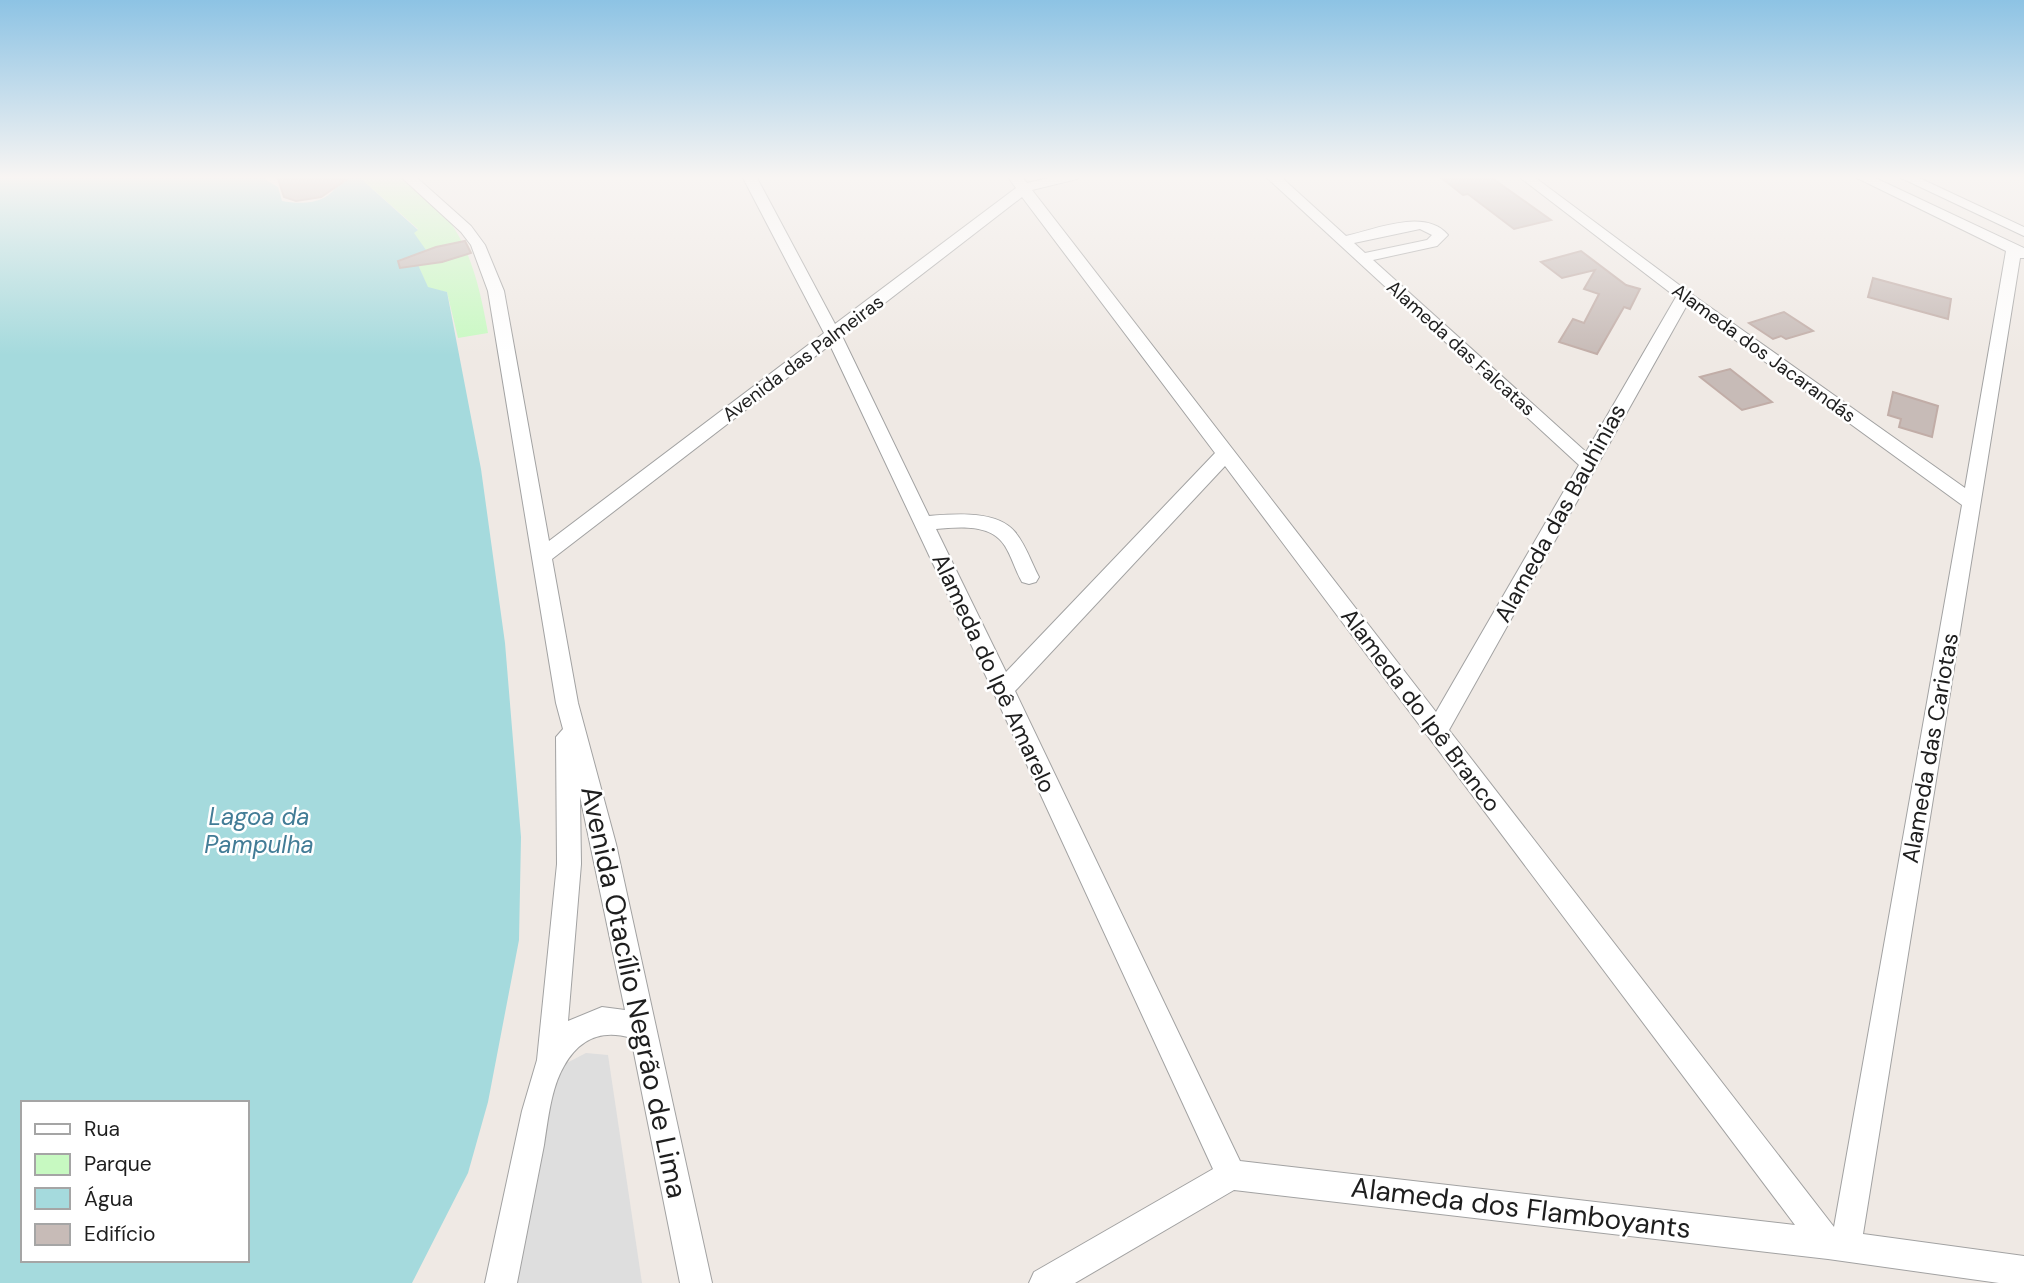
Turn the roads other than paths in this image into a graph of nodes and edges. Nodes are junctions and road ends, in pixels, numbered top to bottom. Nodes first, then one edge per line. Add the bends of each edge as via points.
1 (471, 236) edge
2 (780, 236) edge
3 (954, 236) edge
4 (1060, 236) edge
5 (1336, 236) edge
6 (1367, 236) edge
7 (1440, 236) edge
8 (1604, 236) edge
9 (1996, 236) edge
10 (2006, 236) edge
11 (1342, 241) junction
12 (2021, 246) edge
13 (1362, 258) junction
14 (1684, 296) junction
15 (833, 335) junction
16 (1226, 453) junction
17 (1588, 463) junction
18 (1971, 502) junction
19 (923, 523) junction
20 (542, 556) junction
21 (1029, 577) dead end
22 (1003, 689) junction
23 (567, 703) junction
24 (1437, 731) junction
25 (644, 1030) junction
26 (551, 1060) junction
27 (1231, 1175) junction
28 (1837, 1245) junction
29 (2024, 1271) edge
30 (501, 1283) edge
31 (696, 1283) edge
32 (1045, 1283) edge

1 - 20 street, Avenida Otacílio Negrão de Lima via 496,291
2 - 15 street, Alameda do Ipê Amarelo
3 - 15 street, Avenida das Palmeiras
4 - 16 street, Alameda do Ipê Branco
5 - 11 street, Alameda das Falcatas
6 - 11 street
7 - 13 street via 1432,243
8 - 14 street, Alameda dos Jacarandás
9 - 12 street
10 - 12 street
11 - 13 street, Alameda das Falcatas
12 - 18 street, Alameda das Cariotas
13 - 17 street, Alameda das Falcatas
14 - 17 street, Alameda das Bauhinias
14 - 18 street, Alameda dos Jacarandás
15 - 19 street, Alameda do Ipê Amarelo
15 - 20 street, Avenida das Palmeiras
16 - 22 street
16 - 24 street, Alameda do Ipê Branco
17 - 24 street, Alameda das Bauhinias
18 - 28 street, Alameda das Cariotas
19 - 21 street via 957,521 997,528 1006,533
19 - 22 street, Alameda do Ipê Amarelo
20 - 23 street, Avenida Otacílio Negrão de Lima
22 - 27 street, Alameda do Ipê Amarelo
23 - 25 street, Avenida Otacílio Negrão de Lima via 604,844
23 - 26 street, Avenida Otacílio Negrão de Lima via 569,864
24 - 28 street, Alameda do Ipê Branco
25 - 26 street via 622,1020 582,1026
25 - 31 street, Avenida Otacílio Negrão de Lima
26 - 30 street, Avenida Otacílio Negrão de Lima
27 - 28 street, Alameda dos Flamboyants
27 - 32 street
28 - 29 street, Alameda dos Flamboyants

